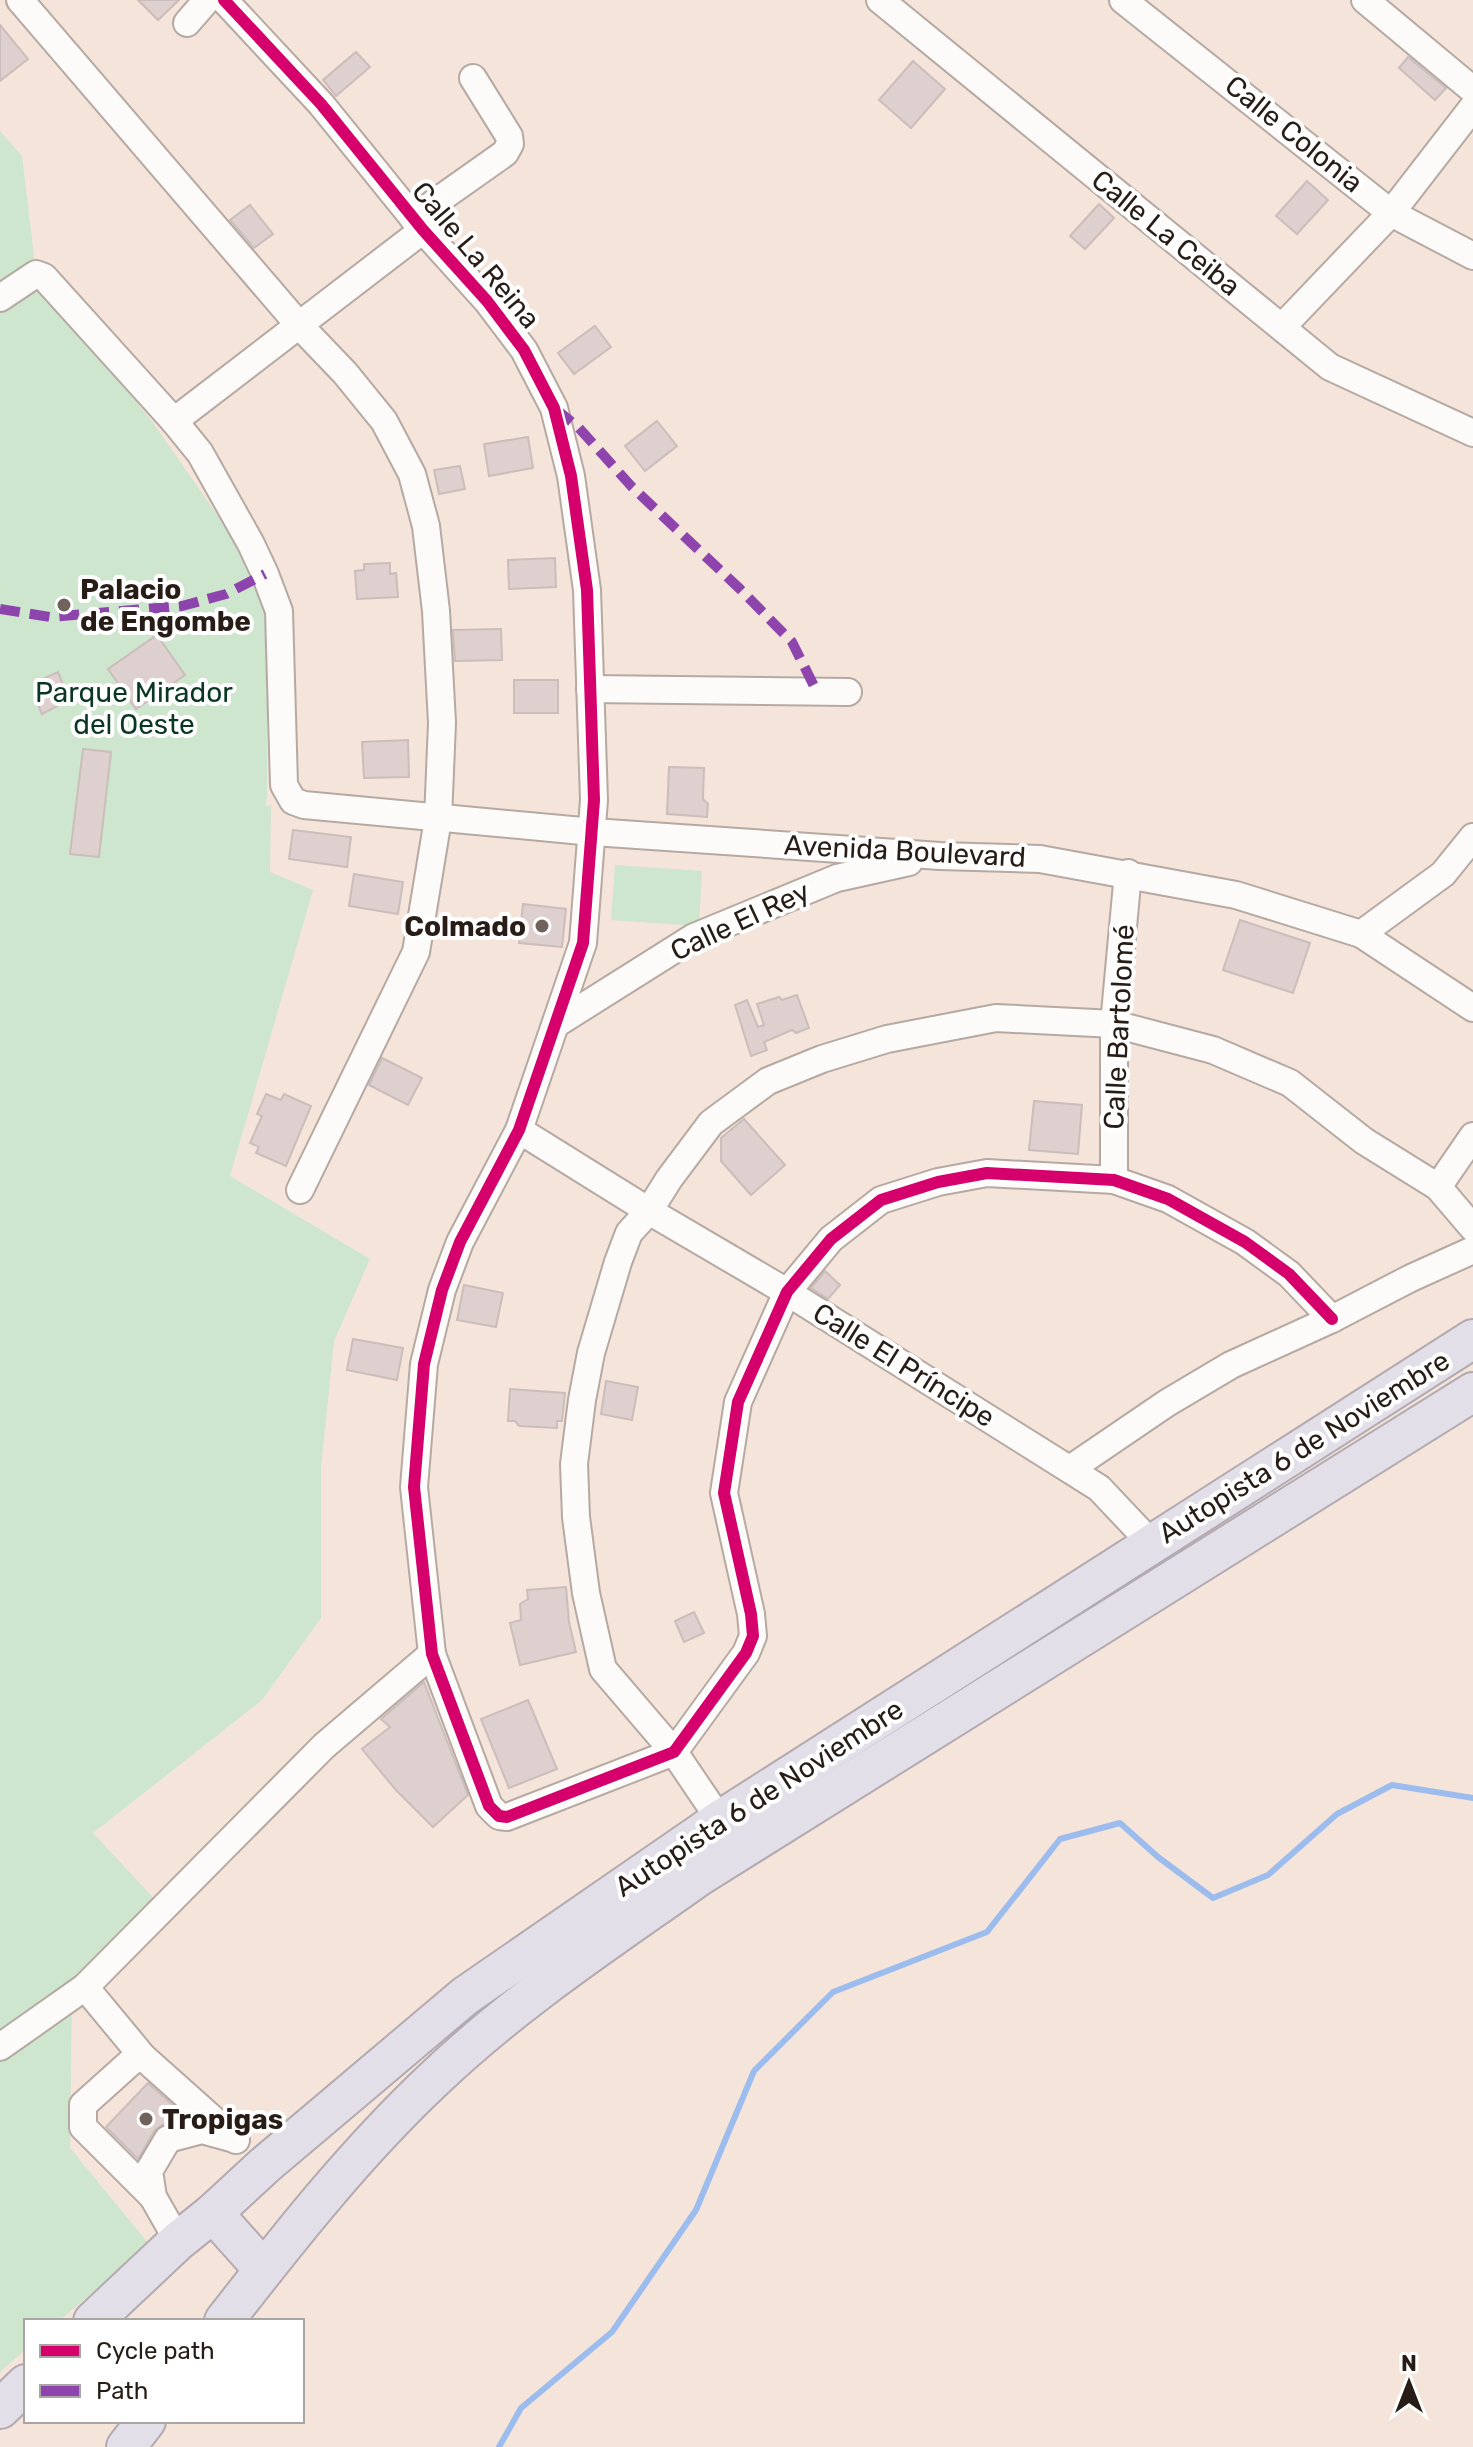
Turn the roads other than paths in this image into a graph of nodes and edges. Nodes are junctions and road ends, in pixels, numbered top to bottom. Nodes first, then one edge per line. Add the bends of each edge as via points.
1 (20, 0) edge
2 (207, 0) edge
3 (224, 0) edge
4 (880, 0) edge
5 (1123, 0) edge
6 (1365, 0) edge
7 (187, 23) dead end
8 (473, 78) dead end
9 (1473, 90) edge
10 (1473, 107) edge
11 (1391, 213) junction
12 (418, 224) junction
13 (1473, 256) edge
14 (0, 298) edge
15 (299, 325) junction
16 (1282, 327) junction
17 (174, 421) junction
18 (1473, 433) edge
19 (590, 689) junction
20 (848, 692) dead end
21 (438, 819) junction
22 (593, 832) junction
23 (1473, 837) edge
24 (940, 856) junction
25 (1128, 873) junction
26 (1361, 934) junction
27 (1473, 1008) edge
28 (556, 1024) junction
29 (1114, 1024) junction
30 (519, 1130) junction
31 (1473, 1136) edge
32 (1114, 1180) junction
33 (1438, 1187) junction
34 (300, 1190) dead end
35 (649, 1211) junction
36 (1473, 1228) edge
37 (1473, 1250) edge
38 (787, 1292) junction
39 (1332, 1319) junction
40 (1473, 1339) edge
41 (1473, 1392) edge
42 (1070, 1469) junction
43 (1151, 1543) junction
44 (432, 1654) junction
45 (674, 1752) junction
46 (720, 1820) junction
47 (85, 1987) junction
48 (0, 2047) edge
49 (143, 2057) junction
50 (236, 2140) junction
51 (265, 2165) junction
52 (153, 2197) junction
53 (213, 2213) junction
54 (178, 2241) junction
55 (264, 2270) junction
56 (95, 2319) edge
57 (226, 2319) edge
58 (24, 2386) edge
59 (0, 2409) edge
60 (144, 2423) edge
61 (126, 2447) edge

1 - 15 street
2 - 7 street
3 - 12 street, Calle La Reina via 321,104
4 - 16 street, Calle La Ceiba
5 - 11 street, Calle Colonia
6 - 9 street
8 - 12 street via 510,144
10 - 11 street
11 - 13 street, Calle Colonia
11 - 16 street
12 - 15 street
12 - 19 street, Calle La Reina via 524,350 554,408 571,476 587,590
14 - 17 street via 36,274 44,277
15 - 17 street
15 - 21 street via 384,421 412,474 426,526 436,611 442,723
16 - 18 street, Calle La Ceiba via 1330,367
17 - 21 street, Avenida Boulevard via 200,453 251,544 279,611 284,785 293,801
19 - 20 street
19 - 22 street, Calle La Reina
21 - 22 street, Avenida Boulevard
21 - 34 street via 416,952
22 - 24 street, Avenida Boulevard
22 - 28 street, Calle La Reina via 583,943
23 - 26 street via 1443,874
24 - 25 street, Avenida Boulevard via 1040,859
24 - 28 street, Calle El Rey via 837,878 766,905 694,937
25 - 26 street, Avenida Boulevard via 1236,895
25 - 29 street, Calle Bartolomé
26 - 27 street, Avenida Boulevard
28 - 30 street, Calle La Reina
29 - 32 street, Calle Bartolomé
29 - 33 street via 1213,1050 1290,1083 1364,1141
29 - 35 street via 996,1018 887,1039 822,1059 768,1081 711,1123
30 - 35 street, Calle El Príncipe
30 - 44 street, Calle La Reina via 460,1242 424,1364 414,1487
31 - 33 street
32 - 38 street via 987,1173 881,1200 831,1239
32 - 39 street via 1168,1199 1245,1242 1289,1274
33 - 36 street
35 - 38 street, Calle El Príncipe
35 - 45 street via 629,1233 591,1353 574,1464 576,1517 603,1669
37 - 39 street
38 - 42 street, Calle El Príncipe
38 - 45 street via 738,1402 724,1493 753,1636
39 - 42 street via 1231,1365
40 - 43 highway, Autopista 6 de Noviembre
41 - 55 highway, Autopista 6 de Noviembre via 698,1877 578,1962 437,2075 375,2138
42 - 43 street, Calle El Príncipe via 1099,1488
43 - 46 highway, Autopista 6 de Noviembre
44 - 45 street, Calle La Reina via 489,1806 499,1816
44 - 47 street via 324,1746
45 - 46 street
46 - 51 highway, Autopista 6 de Noviembre via 465,1996
47 - 48 street
47 - 49 street
49 - 50 street
49 - 52 street via 83,2105 83,2127
50 - 51 street
50 - 52 street via 202,2130 168,2139 149,2171
51 - 53 highway, Autopista 6 de Noviembre
52 - 54 street
53 - 54 highway, Autopista 6 de Noviembre
53 - 55 highway
54 - 56 highway, Autopista 6 de Noviembre
55 - 57 highway, Autopista 6 de Noviembre
58 - 59 highway
60 - 61 highway

